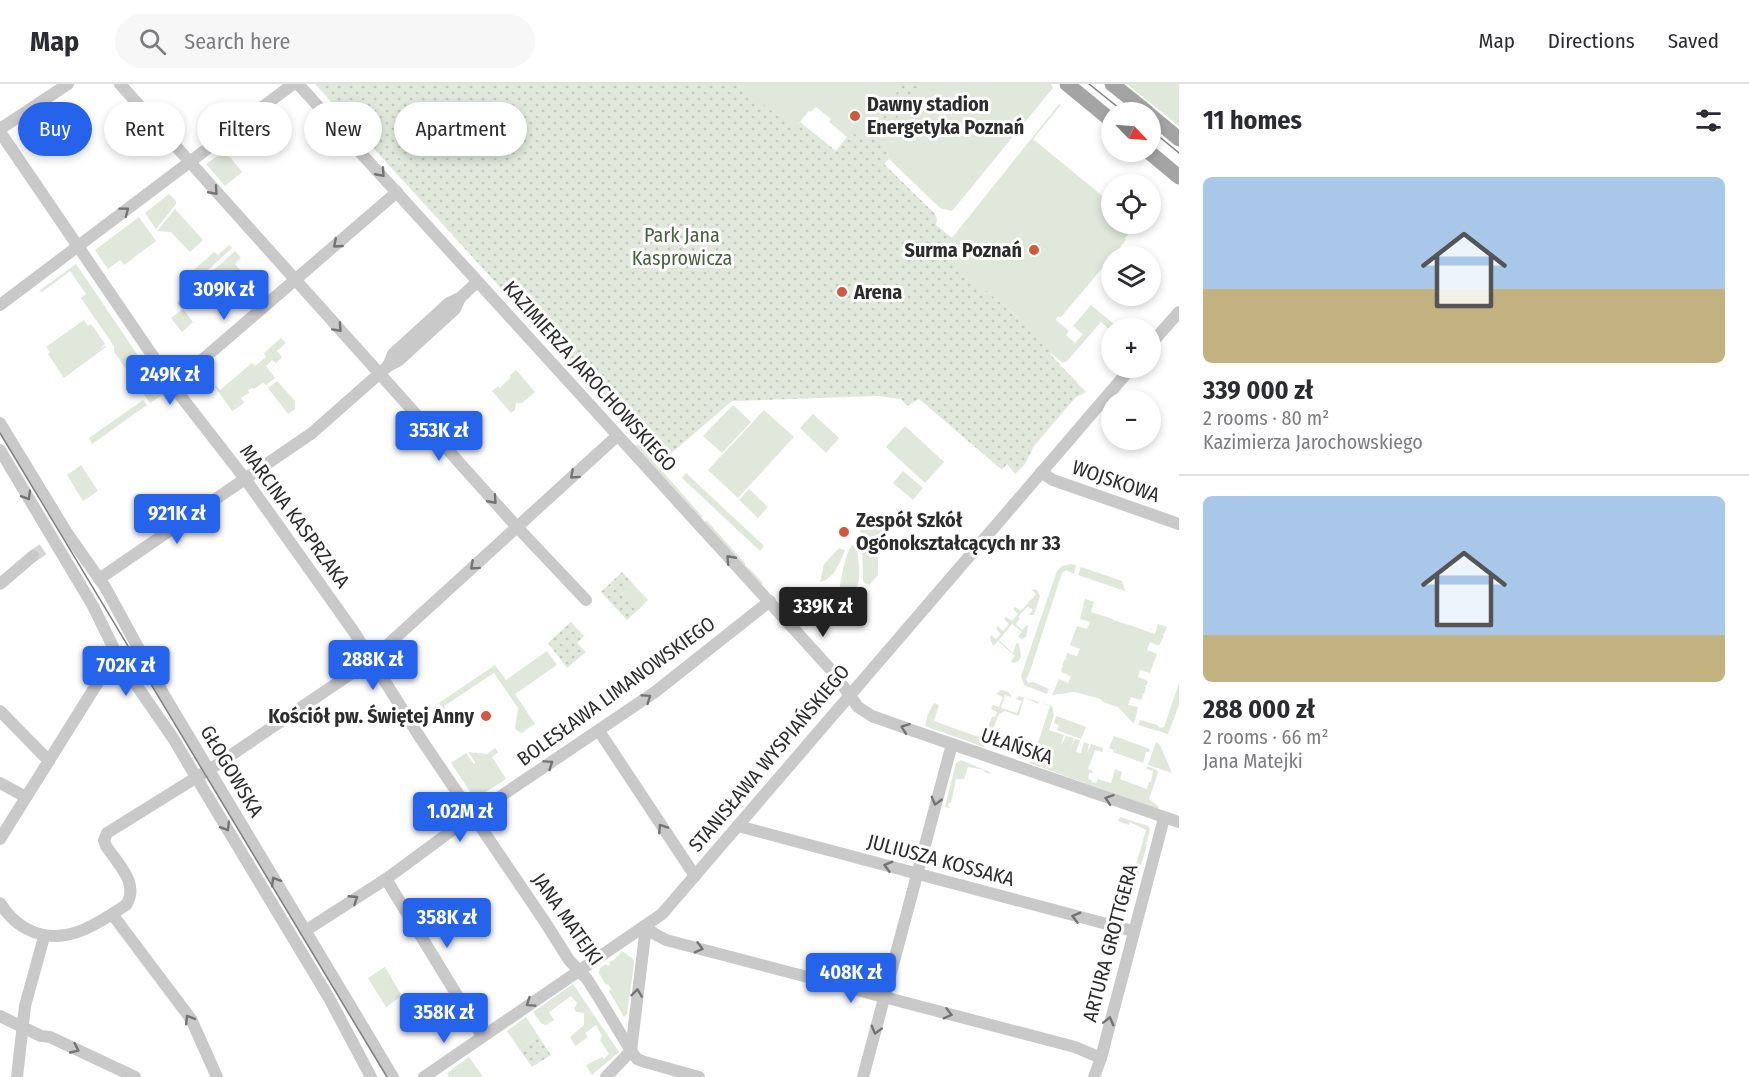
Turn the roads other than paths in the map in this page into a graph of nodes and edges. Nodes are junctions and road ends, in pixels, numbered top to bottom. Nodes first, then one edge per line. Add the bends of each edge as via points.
1 (68, 84) edge
2 (120, 84) edge
3 (293, 84) edge
4 (298, 84) edge
5 (1067, 84) edge
6 (1112, 84) edge
7 (1134, 102) edge
8 (1101, 112) edge
9 (1161, 124) edge
10 (0, 130) edge
11 (1179, 139) edge
12 (189, 162) junction
13 (1161, 162) edge
14 (1179, 177) edge
15 (397, 192) junction
16 (78, 246) junction
17 (294, 280) junction
18 (477, 282) junction
19 (0, 305) edge
20 (1179, 313) edge
21 (1161, 333) edge
22 (384, 370) junction
23 (1122, 378) edge
24 (173, 385) junction
25 (0, 423) edge
26 (617, 436) junction
27 (0, 450) edge
28 (1041, 472) junction
29 (246, 480) junction
30 (1179, 524) edge
31 (517, 527) junction
32 (33, 556) tunnel mouth
33 (99, 579) junction
34 (0, 584) edge
35 (586, 600) dead end
36 (770, 602) junction
37 (371, 660) junction
38 (121, 663) junction
39 (850, 695) junction
40 (0, 711) edge
41 (599, 731) junction
42 (952, 744) junction
43 (49, 761) junction
44 (209, 770) junction
45 (196, 777) junction
46 (5, 785) edge
47 (26, 797) junction
48 (473, 815) junction
49 (1164, 818) junction
50 (1179, 822) edge
51 (738, 826) junction
52 (0, 838) edge
53 (917, 874) junction
54 (695, 876) junction
55 (386, 879) junction
56 (0, 903) edge
57 (112, 914) junction
58 (646, 926) junction
59 (305, 931) junction
60 (1133, 931) junction
61 (44, 937) junction
62 (578, 970) junction
63 (885, 998) junction
64 (0, 1017) edge
65 (21, 1027) junction
66 (482, 1036) junction
67 (631, 1052) junction
68 (1101, 1058) junction
69 (645, 1062) junction
70 (620, 1065) junction
71 (212, 1075) edge
72 (17, 1077) edge
73 (135, 1077) edge
74 (371, 1077) edge
75 (393, 1077) edge
76 (424, 1077) edge
77 (606, 1077) edge
78 (699, 1077) edge
79 (863, 1077) edge
80 (1094, 1077) edge

1 - 10 street
2 - 12 street
3 - 12 street
4 -> 15 street, KAZIMIERZA JAROCHOWSKIEGO
5 - 8 main road
6 - 7 main road
9 - 11 main road
10 - 16 street, MARCINA KASPRZAKA
16 -> 12 street
12 -> 17 street
13 - 14 main road
15 -> 17 street
15 - 18 street, KAZIMIERZA JAROCHOWSKIEGO
16 - 19 street
16 - 24 street, MARCINA KASPRZAKA
17 -> 22 street
17 - 24 street
18 - 22 street via 393,354
18 - 26 street, KAZIMIERZA JAROCHOWSKIEGO
20 - 21 street
22 - 29 street via 312,433
22 -> 31 street
23 - 28 street, STANISŁAWA WYSPIAŃSKIEGO
24 - 29 street, MARCINA KASPRZAKA
25 - 33 street, GŁOGOWSKA
26 -> 31 street
36 -> 26 street, KAZIMIERZA JAROCHOWSKIEGO
27 -> 38 street, GŁOGOWSKA via 50,545 93,606
28 - 30 street, WOJSKOWA via 1053,480
28 - 39 street, STANISŁAWA WYSPIAŃSKIEGO
29 - 33 street
29 - 37 street, MARCINA KASPRZAKA
31 - 35 street
31 -> 37 street
32 - 34 street
33 - 44 street, GŁOGOWSKA
36 - 39 street, KAZIMIERZA JAROCHOWSKIEGO
41 -> 36 street, BOLESŁAWA LIMANOWSKIEGO
37 - 44 street
37 - 48 street, JANA MATEJKI
38 - 43 street via 100,679
38 - 45 street, GŁOGOWSKA
42 -> 39 street, UŁAŃSKA via 872,716 858,707
39 - 51 street, STANISŁAWA WYSPIAŃSKIEGO
40 - 43 street
48 -> 41 street, BOLESŁAWA LIMANOWSKIEGO
54 -> 41 street
49 -> 42 street, UŁAŃSKA
42 -> 53 street
43 - 47 street
44 - 45 street
59 -> 44 street, GŁOGOWSKA
45 - 57 street via 107,833 106,846 132,890 126,905
45 -> 74 street, GŁOGOWSKA via 329,998
46 - 47 street
47 - 52 street
48 - 55 street, BOLESŁAWA LIMANOWSKIEGO
48 - 62 street, JANA MATEJKI
49 - 50 street, UŁAŃSKA
49 - 60 street, ARTURA GROTTGERA
53 -> 51 street, JULIUSZA KOSSAKA
51 - 54 street, STANISŁAWA WYSPIAŃSKIEGO
60 -> 53 street, JULIUSZA KOSSAKA
53 - 63 street
54 - 58 street, STANISŁAWA WYSPIAŃSKIEGO via 662,914
59 -> 55 street, BOLESŁAWA LIMANOWSKIEGO
55 - 66 street
56 - 61 street via 16,922
57 - 61 street via 76,933
71 -> 57 street via 191,1019
58 - 62 street, STANISŁAWA WYSPIAŃSKIEGO
58 -> 63 street via 666,940
67 -> 58 street
59 - 75 street, GŁOGOWSKA
68 -> 60 street, ARTURA GROTTGERA
61 - 65 street
62 -> 66 street, STANISŁAWA WYSPIAŃSKIEGO
62 - 67 street, JANA MATEJKI via 607,1009
63 -> 68 street via 1075,1047
63 -> 79 street
64 - 65 street
65 - 72 street
65 -> 73 street
66 - 76 street, STANISŁAWA WYSPIAŃSKIEGO
67 - 69 street, JANA MATEJKI
67 - 70 street
68 - 80 street, ARTURA GROTTGERA
69 - 70 street
69 - 78 street, JANA MATEJKI
70 - 77 street

